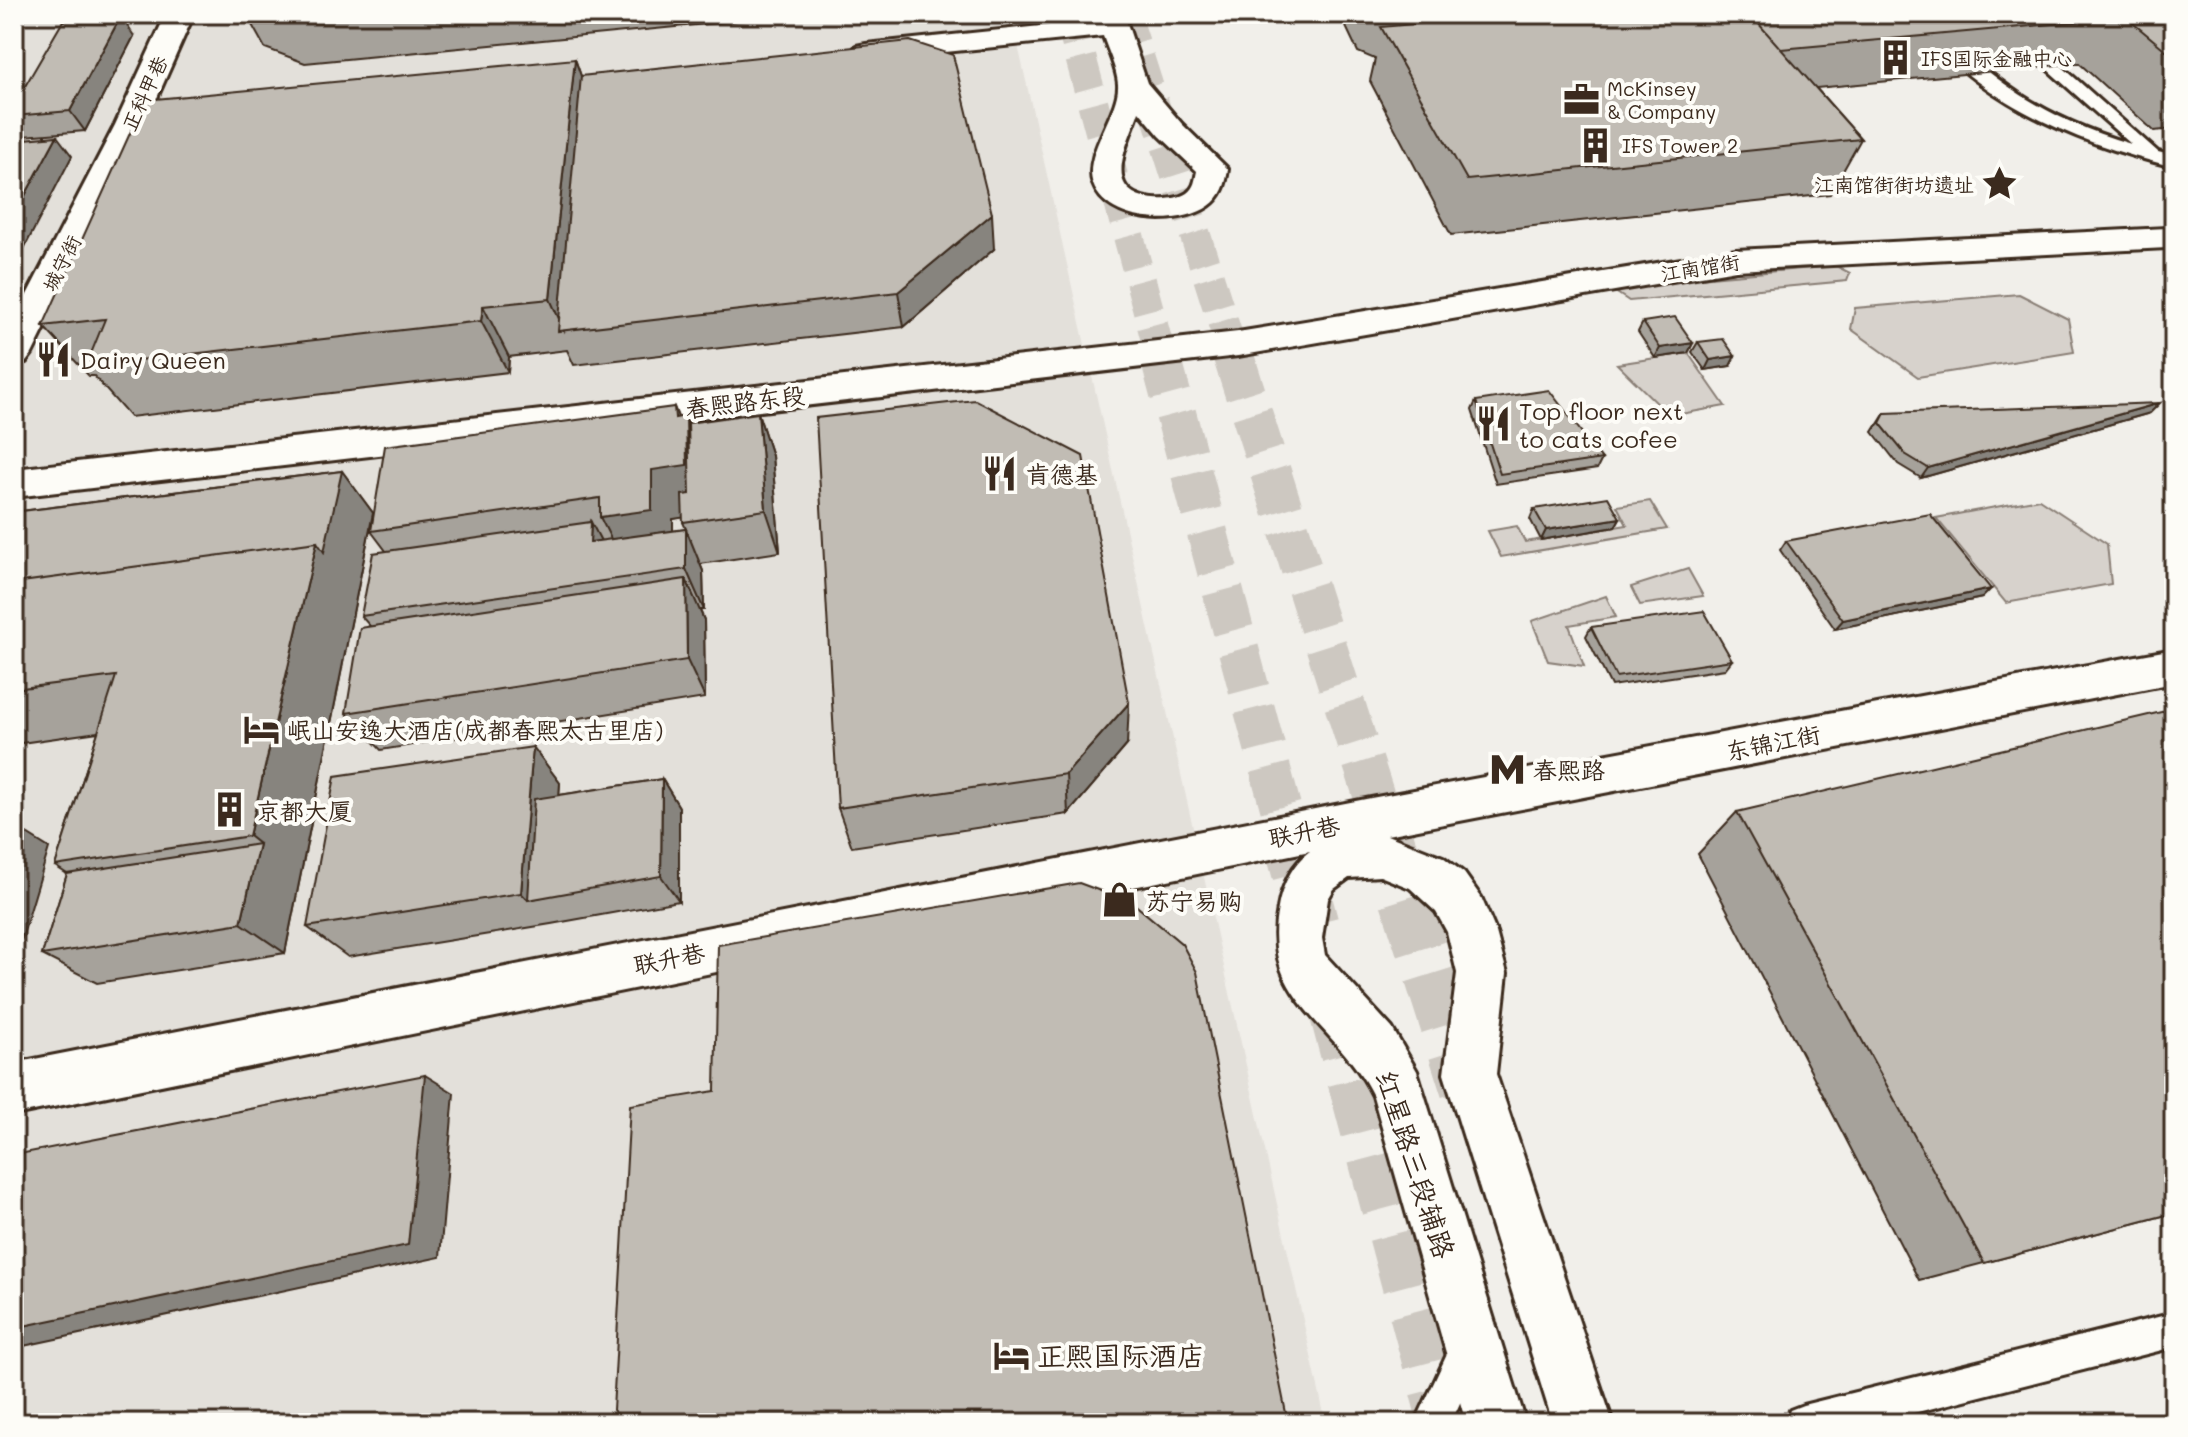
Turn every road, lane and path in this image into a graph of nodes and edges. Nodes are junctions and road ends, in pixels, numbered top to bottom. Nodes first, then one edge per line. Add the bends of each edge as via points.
1 (180, 14) edge
2 (1915, 14) edge
3 (1993, 14) edge
4 (1112, 21) edge
5 (844, 54) edge
6 (1133, 85) dead end
7 (162, 122) edge
8 (130, 125) junction
9 (2166, 160) edge
10 (107, 171) joint
11 (2170, 237) edge
12 (1238, 344) joint
13 (14, 354) edge
14 (14, 483) edge
15 (2174, 666) edge
16 (1371, 818) joint
17 (14, 1089) edge
18 (2174, 1330) edge
19 (1472, 1340) junction
20 (1433, 1423) edge
21 (1496, 1423) edge
22 (1583, 1423) edge
23 (1803, 1423) edge

1 - 8 street, 正科甲巷
2 - 9 lane via 2018,103 2085,135
3 - 9 lane
4 - 5 street
4 - 6 street
7 - 8 street
8 - 10 street, 正科甲巷
10 - 13 street, 城守街
11 - 12 street, 江南馆街 via 1736,260
12 - 14 street, 春熙路东段
15 - 16 street, 东锦江街
16 - 17 street, 联升巷
18 - 23 lane
19 - 20 lane
19 - 21 street, 红星路三段辅路
19 - 22 street, 红星路三段辅路 via 1393,1080 1384,1060 1309,974 1298,947 1300,906 1314,873 1344,855 1394,857 1431,875 1450,892 1471,931 1482,964 1481,1000 1468,1053 1470,1074

